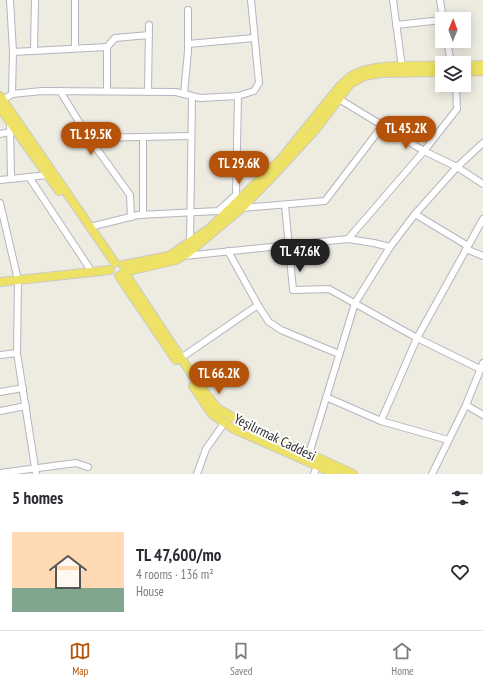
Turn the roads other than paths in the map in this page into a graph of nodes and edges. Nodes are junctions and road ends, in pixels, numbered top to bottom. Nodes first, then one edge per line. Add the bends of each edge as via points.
1 (10, 0) edge
2 (35, 0) edge
3 (75, 0) edge
4 (251, 0) edge
5 (392, 0) edge
6 (440, 0) edge
7 (188, 10) dead end
8 (442, 12) edge
9 (435, 21) edge
10 (396, 24) junction
11 (149, 26) dead end
12 (149, 35) junction
13 (254, 38) dead end
14 (188, 44) junction
15 (107, 47) junction
16 (75, 48) junction
17 (34, 51) junction
18 (14, 52) junction
19 (483, 65) edge
20 (435, 66) edge
21 (471, 66) edge
22 (402, 67) junction
23 (483, 71) edge
24 (435, 72) edge
25 (471, 72) edge
26 (60, 91) junction
27 (107, 92) junction
28 (148, 92) junction
29 (456, 92) edge
30 (12, 94) junction
31 (184, 94) junction
32 (192, 96) junction
33 (238, 96) junction
34 (339, 99) junction
35 (1, 101) edge
36 (10, 122) junction
37 (383, 126) junction
38 (10, 132) junction
39 (0, 134) edge
40 (191, 136) junction
41 (143, 137) junction
42 (89, 138) junction
43 (483, 143) edge
44 (424, 151) junction
45 (457, 166) junction
46 (48, 175) junction
47 (29, 177) junction
48 (11, 178) junction
49 (0, 180) edge
50 (483, 184) edge
51 (0, 203) edge
52 (285, 205) junction
53 (242, 208) junction
54 (190, 212) junction
55 (415, 214) junction
56 (143, 215) junction
57 (131, 217) junction
58 (483, 219) edge
59 (90, 227) junction
60 (348, 239) junction
61 (190, 242) junction
62 (289, 245) junction
63 (390, 247) junction
64 (467, 248) junction
65 (228, 251) junction
66 (183, 256) junction
67 (483, 256) edge
68 (117, 268) junction
69 (92, 272) junction
70 (18, 280) junction
71 (0, 282) edge
72 (355, 303) junction
73 (258, 305) junction
74 (417, 338) junction
75 (17, 353) junction
76 (339, 354) junction
77 (0, 355) edge
78 (181, 358) junction
79 (483, 363) edge
80 (480, 369) junction
81 (23, 388) junction
82 (0, 392) edge
83 (326, 397) junction
84 (466, 405) junction
85 (26, 406) junction
86 (0, 411) edge
87 (483, 415) edge
88 (381, 421) junction
89 (224, 422) junction
90 (448, 440) junction
91 (309, 454) junction
92 (88, 467) dead end
93 (316, 470) edge
94 (35, 471) edge
95 (0, 473) edge
96 (197, 474) edge
97 (336, 474) edge
98 (353, 474) edge
99 (432, 474) edge

1 - 18 street
2 - 17 street
3 - 16 street
4 - 33 street via 259,83 254,91
5 - 10 street
6 - 8 street
7 - 14 street
9 - 10 street
10 - 22 street
11 - 12 street
12 - 15 street via 115,38
12 - 28 street
13 - 14 street
14 - 31 street
15 - 16 street
15 - 27 street
16 - 17 street
17 - 18 street
18 - 30 street
19 - 21 main road
20 - 22 main road
22 - 61 main road via 382,67 352,76 282,159 208,229
23 - 25 main road
24 - 34 main road via 381,73 364,76 350,84
26 - 27 street
26 - 30 street
26 - 42 street
27 - 28 street
28 - 31 street
29 - 44 street via 457,109
30 - 35 street
31 - 32 street
32 - 33 street
32 - 40 street
33 - 54 street via 236,195 218,211
34 - 37 street
34 - 53 main road via 316,129
35 - 36 main road, Yeşilırmak Caddesi
35 - 59 main road, Yeşilırmak Caddesi
36 - 38 street
36 - 46 main road, Yeşilırmak Caddesi
37 - 44 street
37 - 52 street via 325,201
38 - 39 street
38 - 48 street
40 - 41 street
40 - 54 street
41 - 42 street
41 - 56 street
42 - 57 street via 130,194
43 - 45 street
44 - 45 street
44 - 60 street
45 - 50 street
45 - 55 street
46 - 47 street
46 - 68 main road, Yeşilırmak Caddesi
47 - 48 street
47 - 69 street
48 - 49 street
51 - 70 street
52 - 53 street
52 - 62 street
53 - 66 main road
54 - 56 street
54 - 61 street
55 - 63 street
55 - 64 street
56 - 57 street
57 - 59 street
58 - 64 street
59 - 68 main road, Yeşilırmak Caddesi
60 - 62 street
60 - 63 street
61 - 68 main road via 169,256
62 - 65 street
62 - 72 street via 292,290 329,289
63 - 72 street
64 - 67 street
64 - 74 street
65 - 66 street
65 - 73 street
66 - 68 main road via 176,260
68 - 69 main road
68 - 78 main road, Yeşilırmak Caddesi
68 - 89 main road, Yeşilırmak Caddesi via 212,414
69 - 70 main road
70 - 71 main road
70 - 75 street
72 - 74 street
72 - 76 street
73 - 76 street via 269,322 281,330
73 - 78 street
74 - 80 street
74 - 88 street
75 - 77 street
75 - 81 street
76 - 83 street
78 - 91 main road, Yeşilırmak Caddesi via 217,408 242,423
79 - 80 street
80 - 84 street
81 - 82 street
81 - 85 street
83 - 88 street
83 - 91 street
84 - 87 street
84 - 90 street
85 - 86 street
85 - 94 street
88 - 90 street
89 - 93 main road, Yeşilırmak Caddesi
89 - 96 street via 206,449
90 - 99 street
91 - 98 main road, Yeşilırmak Caddesi
92 - 94 street via 76,463
93 - 97 main road, Yeşilırmak Caddesi
94 - 95 street

